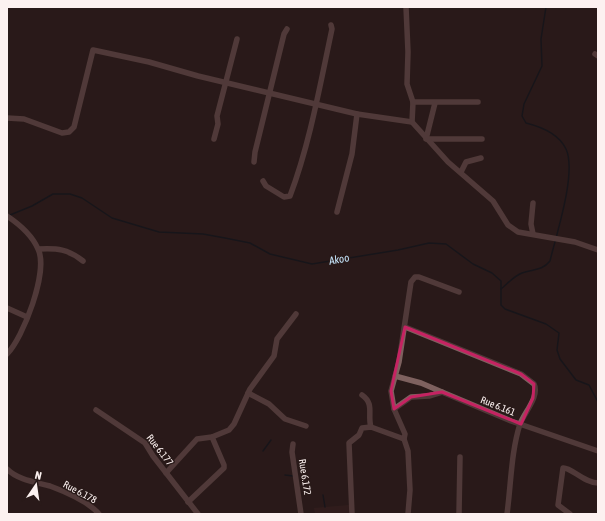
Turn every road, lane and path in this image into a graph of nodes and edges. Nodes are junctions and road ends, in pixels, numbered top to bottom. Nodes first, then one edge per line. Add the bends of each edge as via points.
1 (406, 7) edge
2 (331, 25) dead end
3 (287, 29) dead end
4 (237, 39) dead end
5 (227, 82) junction
6 (271, 93) junction
7 (412, 102) junction
8 (478, 102) dead end
9 (435, 103) junction
10 (316, 104) junction
11 (357, 114) junction
12 (7, 118) edge
13 (412, 122) junction
14 (214, 139) dead end
15 (426, 139) junction
16 (482, 139) dead end
17 (481, 158) dead end
18 (254, 162) dead end
19 (461, 172) junction
20 (263, 181) dead end
21 (533, 204) dead end
22 (337, 212) dead end
23 (7, 216) edge
24 (532, 234) junction
25 (39, 249) junction
26 (598, 250) edge
27 (83, 261) dead end
28 (459, 292) dead end
29 (7, 308) edge
30 (296, 314) dead end
31 (27, 317) junction
32 (405, 327) junction
33 (7, 354) edge
34 (396, 376) junction
35 (442, 392) junction
36 (248, 393) junction
37 (362, 395) dead end
38 (394, 409) junction
39 (96, 410) dead end
40 (520, 424) junction
41 (306, 426) dead end
42 (370, 427) junction
43 (212, 437) junction
44 (404, 439) junction
45 (293, 444) dead end
46 (598, 451) edge
47 (460, 457) dead end
48 (7, 468) edge
49 (166, 473) junction
50 (598, 483) edge
51 (188, 502) junction
52 (99, 514) edge
53 (198, 514) edge
54 (301, 514) edge
55 (352, 514) edge
56 (408, 514) edge
57 (458, 514) edge
58 (507, 514) edge
59 (570, 514) edge

1 - 7 street via 407,84
2 - 10 street
3 - 6 street
4 - 5 street
5 - 6 street
5 - 12 street via 93,50 74,127 69,132 62,133 24,120
5 - 14 street via 217,116 218,124
6 - 10 street
6 - 18 street
7 - 9 street
7 - 13 street
8 - 9 street
9 - 15 street
10 - 11 street
10 - 20 street via 290,196 284,198
11 - 13 street
11 - 22 street via 352,154
13 - 15 street
15 - 16 street
15 - 19 street
17 - 19 street via 466,162
19 - 24 street via 493,200 508,225 518,232
21 - 24 street
23 - 25 street via 20,225
24 - 26 street via 575,242
25 - 27 street via 58,248
25 - 31 street via 40,279
28 - 32 street via 419,277 413,279 408,292
29 - 31 street
30 - 36 street via 277,339 274,356 263,368
31 - 33 street
32 - 34 street
32 - 40 street via 526,376 536,390
34 - 35 street, Rue 6.161
34 - 38 street via 391,391
35 - 38 street via 411,397
35 - 40 street, Rue 6.161
36 - 41 street via 269,404 285,419
36 - 43 street via 234,424 229,430
37 - 42 street via 369,401
38 - 44 street via 405,434
39 - 49 street, Rue 6.177 via 145,443
40 - 46 street, Rue 6.161
40 - 58 street
42 - 44 street
42 - 55 street via 362,428 349,443
43 - 49 street via 197,439
43 - 51 street via 224,468
44 - 56 street via 408,451
45 - 54 street, Rue 6.172
47 - 57 street
48 - 52 street, Rue 6.178 via 23,479 51,487 80,500
49 - 51 street, Rue 6.177
50 - 59 street via 584,480 563,468 558,505
51 - 53 street, Rue 6.177

